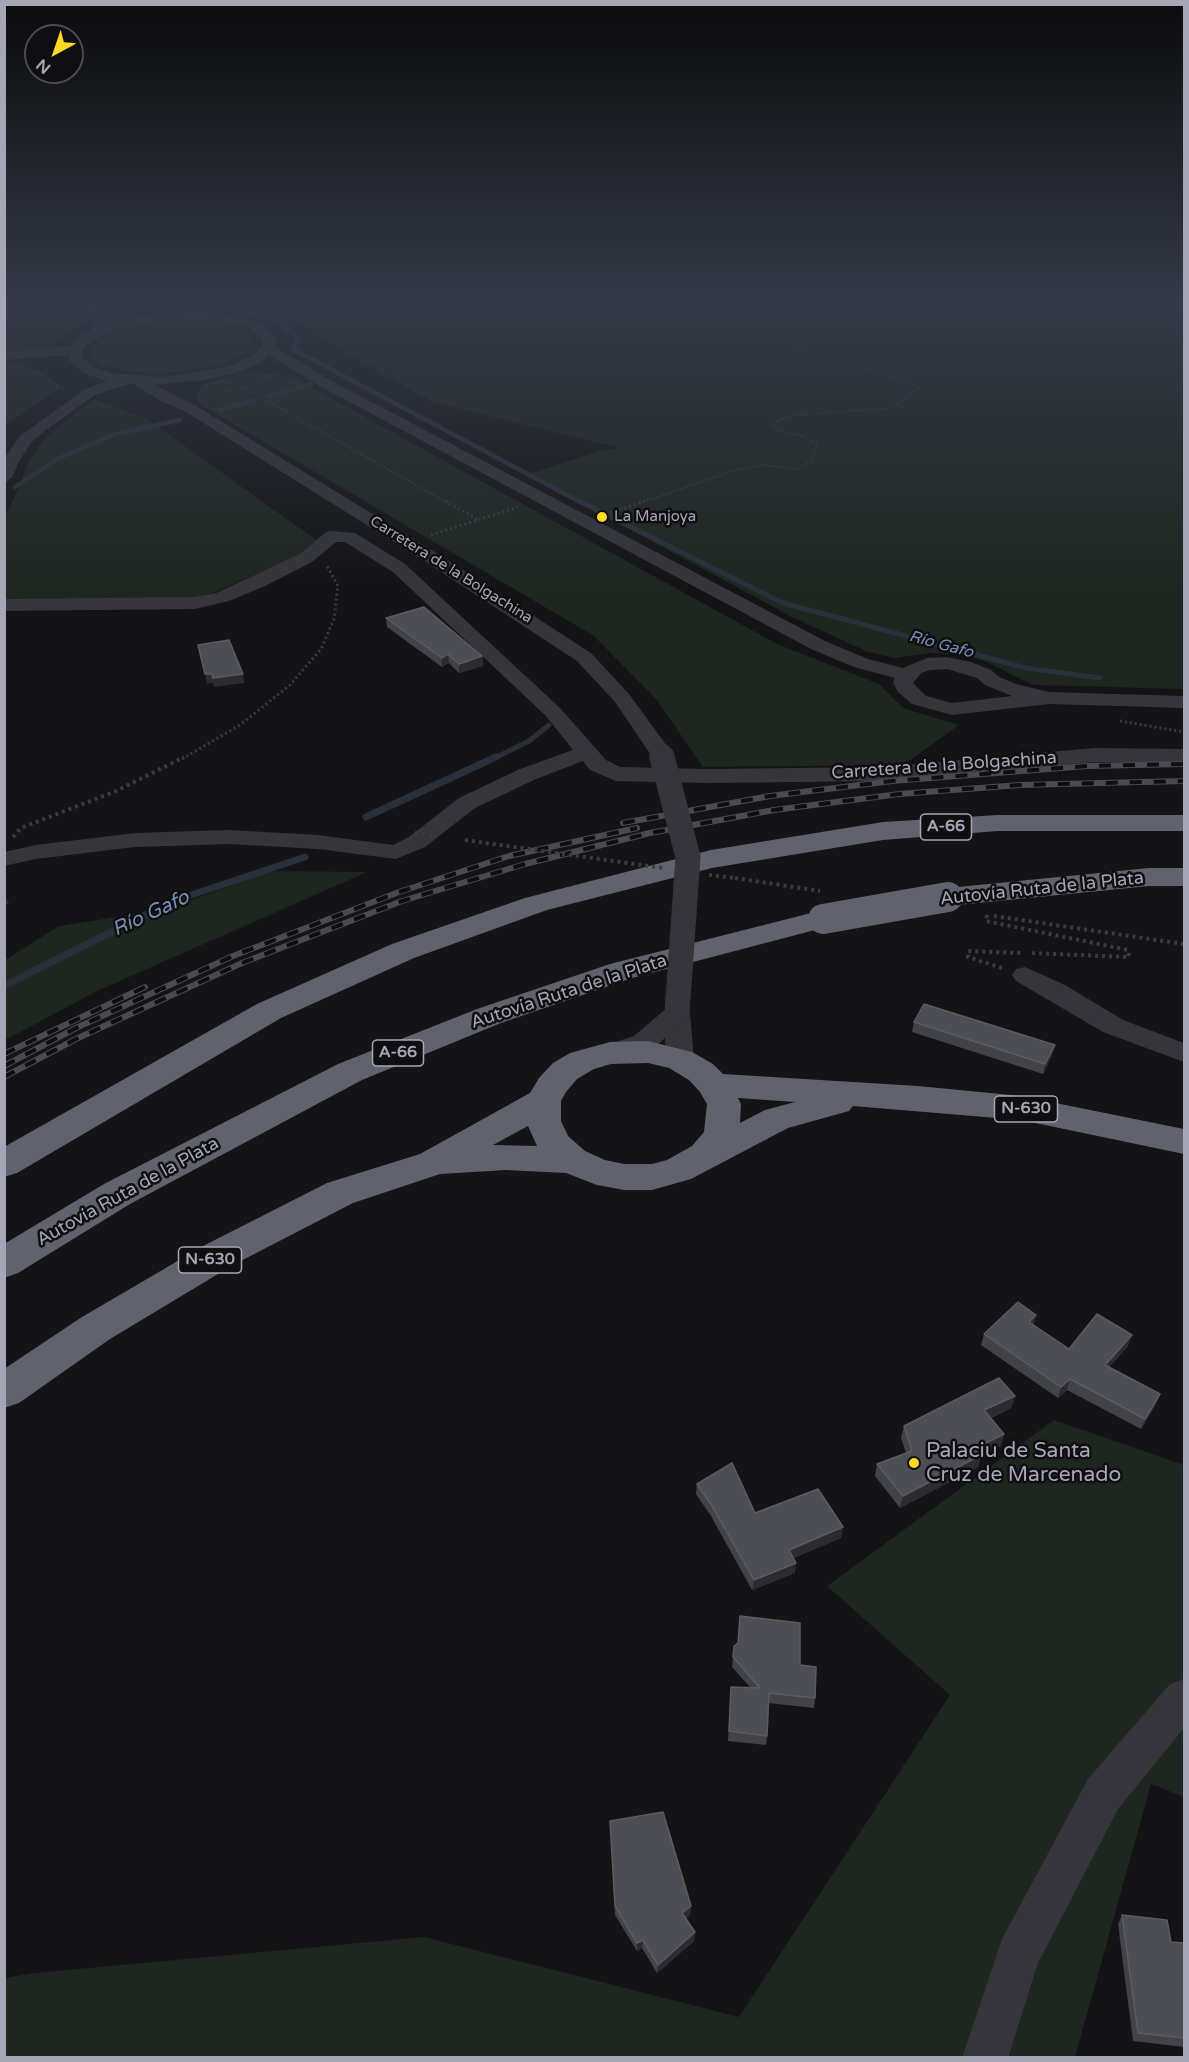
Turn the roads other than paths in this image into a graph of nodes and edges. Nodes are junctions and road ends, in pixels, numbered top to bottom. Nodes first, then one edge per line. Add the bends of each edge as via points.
1 (60, 399) edge
2 (80, 399) edge
3 (169, 399) edge
4 (188, 399) edge
5 (355, 399) edge
6 (191, 409) junction
7 (4, 445) edge
8 (4, 478) edge
9 (432, 558) junction
10 (399, 568) junction
11 (4, 604) edge
12 (906, 675) junction
13 (992, 681) junction
14 (1049, 698) junction
15 (1185, 702) edge
16 (983, 704) junction
17 (587, 752) junction
18 (1185, 756) edge
19 (1185, 823) edge
20 (7, 851) edge
21 (1185, 877) edge
22 (1025, 975) road end
23 (677, 1013) junction
24 (610, 1053) junction
25 (1185, 1053) edge
26 (680, 1060) junction
27 (714, 1085) junction
28 (865, 1096) junction
29 (544, 1101) junction
30 (1185, 1142) edge
31 (705, 1155) junction
32 (572, 1160) junction
33 (432, 1163) junction
34 (4, 1164) edge
35 (4, 1263) edge
36 (4, 1391) edge
37 (1185, 1698) edge
38 (985, 2058) edge

1 - 7 street
2 - 8 street via 27,439 10,461
3 - 6 street, Carretera de la Bolgachina
4 - 6 street
5 - 12 street via 818,645 861,663
6 - 9 street, Carretera de la Bolgachina
9 - 10 street
9 - 23 street, Carretera de la Bolgachina, bridge via 584,657 622,698 661,753 688,857
10 - 11 street, Carretera de la Bolgachina via 349,537 332,536 306,558 258,582 195,603
10 - 17 street, Carretera de la Bolgachina via 553,712
12 - 13 street via 927,664 947,663 984,674
12 - 16 street via 903,683 919,700 952,709
13 - 14 street
13 - 16 street via 996,689 993,698
14 - 15 street
14 - 16 street
17 - 18 street, Carretera de la Bolgachina via 598,765 616,774 708,776 882,774 1095,755
17 - 20 street via 467,803 417,842 396,852 318,842 228,837
19 - 34 highway, A-66 via 998,823 884,831 711,859 537,904 403,951 269,1011
21 - 35 highway, Autovía Ruta de la Plata / A-66, bridge via 1149,877 948,897 823,919 621,971 489,1016 350,1072 117,1194
22 - 25 street via 1113,1026
23 - 24 street via 644,1041
23 - 26 street, Carretera de la Bolgachina
24 - 26 highway, N-630 via 648,1052
24 - 29 highway, N-630 via 565,1071
26 - 27 highway, N-630
27 - 28 highway, N-630
27 - 31 highway, N-630 via 724,1104 721,1135
28 - 30 highway, N-630 via 1021,1108
28 - 31 highway, N-630 via 777,1119
29 - 32 highway, N-630 via 543,1121 554,1144
29 - 33 highway, N-630
31 - 32 highway, N-630 via 678,1170 652,1177 597,1172
32 - 33 highway, N-630 via 506,1157
33 - 36 highway, N-630 via 340,1193 219,1255 96,1328
37 - 38 street via 1103,1794 1018,1955

